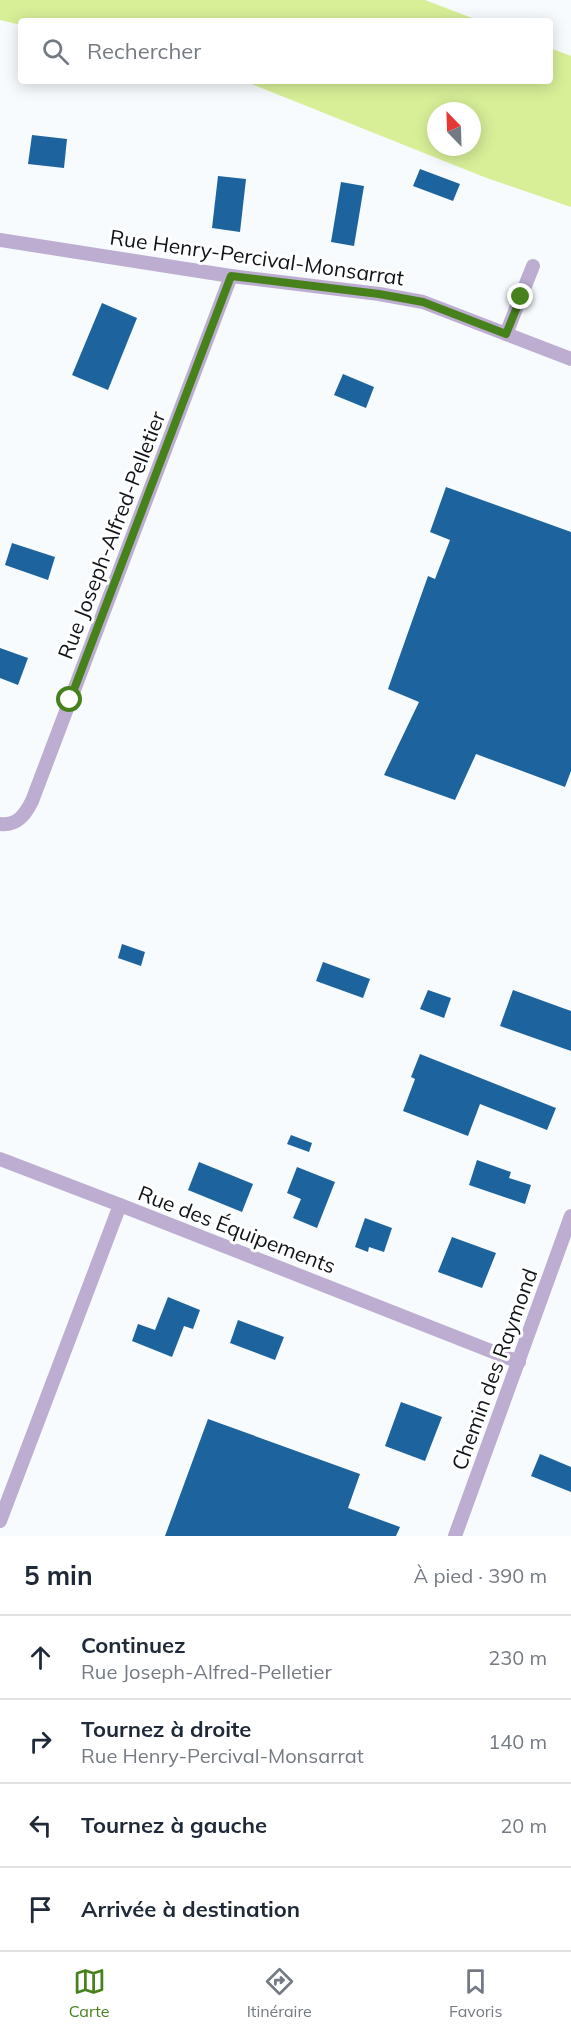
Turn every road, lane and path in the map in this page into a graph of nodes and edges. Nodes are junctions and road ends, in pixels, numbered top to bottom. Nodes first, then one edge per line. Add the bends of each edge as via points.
1 (0, 240) edge
2 (533, 266) dead end
3 (231, 276) junction
4 (506, 334) junction
5 (571, 359) edge
6 (0, 824) edge
7 (0, 1159) edge
8 (120, 1206) junction
9 (571, 1216) edge
10 (519, 1362) junction
11 (0, 1521) edge
12 (455, 1536) edge

1 - 3 street, Rue Henry-Percival-Monsarrat
2 - 4 street
3 - 4 street, Rue Henry-Percival-Monsarrat via 423,302
3 - 6 street, Rue Joseph-Alfred-Pelletier via 32,801 17,822
4 - 5 street, Rue Henry-Percival-Monsarrat
7 - 8 street
8 - 10 street, Rue des Équipements
8 - 11 street, Rue des Équipements
9 - 10 street, Chemin des Raymond
10 - 12 street, Chemin des Raymond

